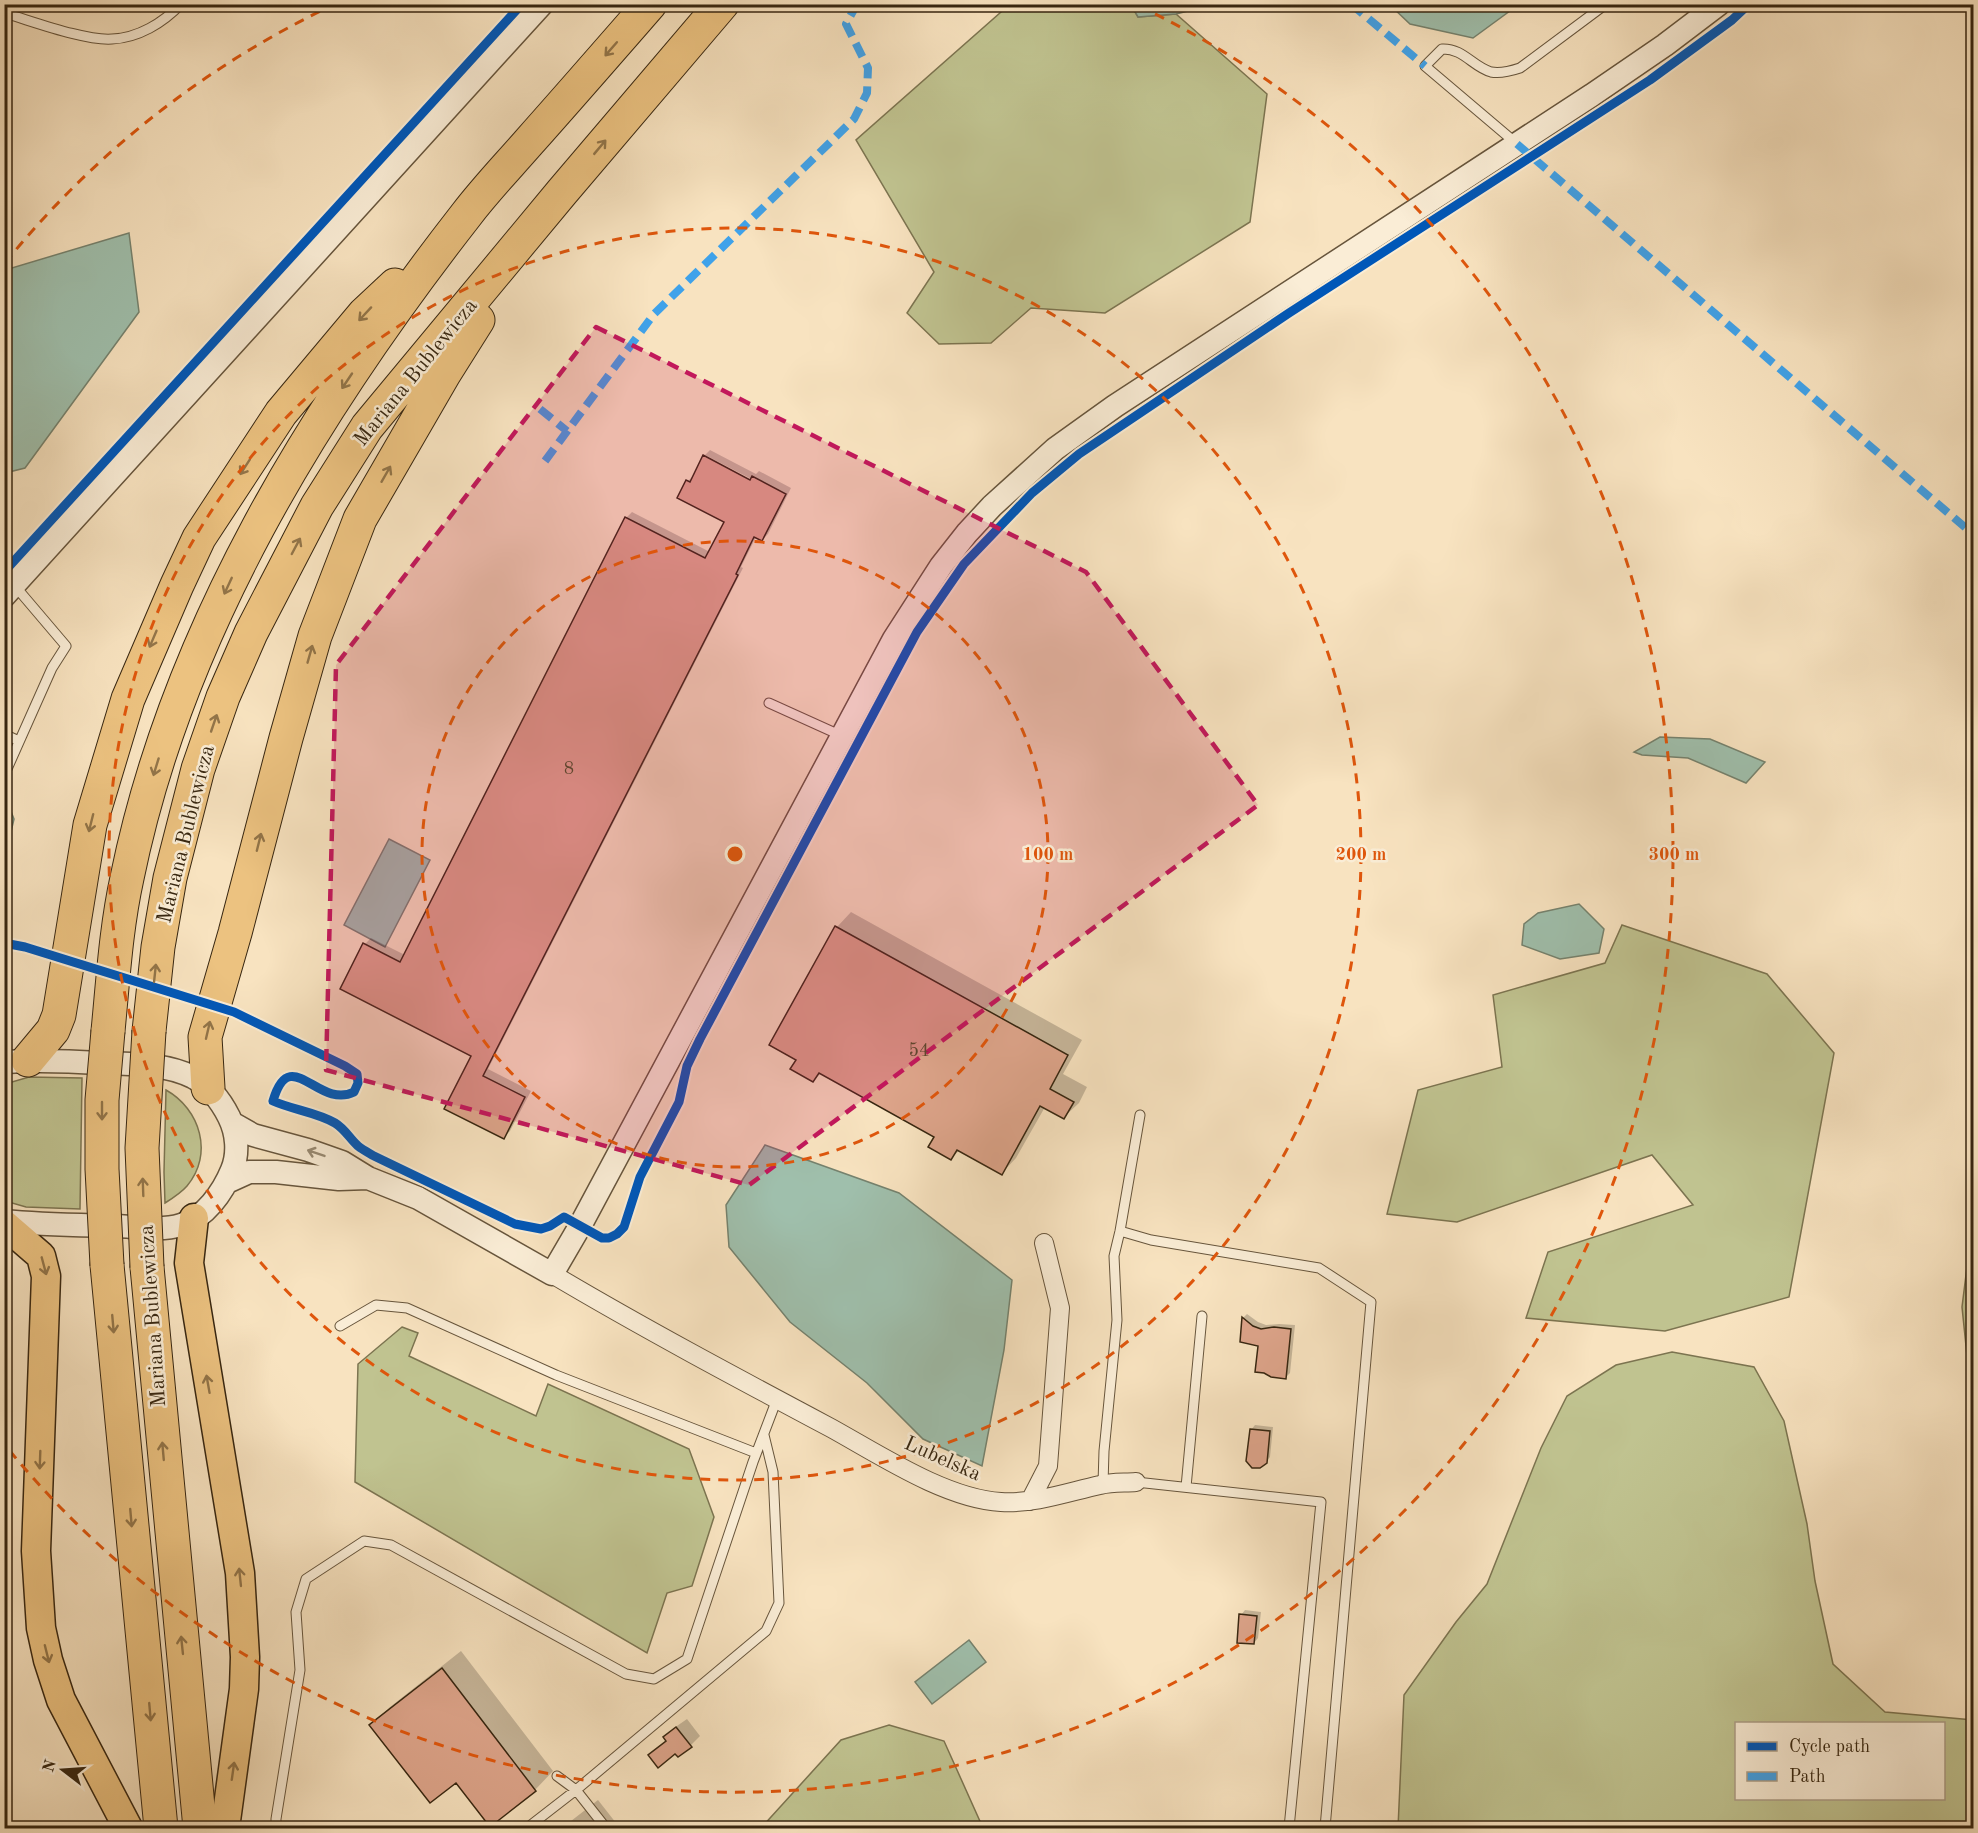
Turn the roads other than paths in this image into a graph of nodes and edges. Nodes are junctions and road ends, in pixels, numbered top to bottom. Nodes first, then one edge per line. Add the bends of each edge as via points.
1 (181, 4) edge
2 (542, 4) edge
3 (650, 4) edge
4 (722, 4) edge
5 (1606, 4) edge
6 (1719, 4) edge
7 (4, 13) edge
8 (1518, 144) junction
9 (562, 192) junction
10 (466, 214) junction
11 (10, 591) edge
12 (768, 703) dead end
13 (4, 734) edge
14 (842, 736) junction
15 (19, 741) junction
16 (6, 769) dead end
17 (16, 1061) edge
18 (208, 1088) junction
19 (1140, 1115) dead end
20 (232, 1123) junction
21 (368, 1178) junction
22 (228, 1182) junction
23 (194, 1218) junction
24 (4, 1223) edge
25 (1120, 1232) junction
26 (1044, 1243) dead end
27 (552, 1274) junction
28 (1202, 1316) dead end
29 (340, 1326) dead end
30 (777, 1399) junction
31 (764, 1434) junction
32 (756, 1453) junction
33 (1136, 1482) joint
34 (1103, 1484) junction
35 (1186, 1487) junction
36 (1030, 1501) junction
37 (557, 1776) dead end
38 (576, 1790) junction
39 (128, 1828) edge
40 (161, 1828) edge
41 (200, 1828) edge
42 (225, 1828) edge
43 (276, 1828) edge
44 (527, 1828) edge
45 (606, 1828) edge
46 (1289, 1828) edge
47 (1325, 1828) edge

1 - 7 lane via 150,28 112,39 86,36
2 - 11 street
3 -> 10 highway, Mariana Bublewicza
9 -> 4 highway, Mariana Bublewicza
5 - 8 lane via 1520,68 1490,72 1452,49 1442,49 1425,66
6 - 8 street
8 - 14 street via 1055,448 992,506 941,566 894,639
18 -> 9 highway via 205,1037 315,636 360,519 444,374
41 -> 9 highway, Mariana Bublewicza, bridge via 147,1267 142,1148 148,1031 170,878 198,770 223,697 251,633 317,506 366,427
10 -> 17 highway via 364,314 281,413 199,538 128,699 90,825 59,1015 53,1030
10 -> 40 highway, Mariana Bublewicza, bridge via 369,347 253,535 228,584 167,730 127,878 116,942 102,1100 102,1169 107,1265
11 - 15 lane via 66,646
12 - 14 lane
13 - 15 lane
14 - 27 street
15 - 16 lane
17 - 18 street via 154,1065 194,1078
18 - 20 street
19 - 25 lane
21 -> 20 street via 342,1162 254,1135
20 - 22 street via 236,1148
21 - 22 street via 249,1172
21 - 27 street via 418,1198
22 - 23 street
23 - 24 street via 183,1225 155,1228
42 -> 23 main road via 241,1719 245,1658 240,1573 189,1263
24 -> 39 main road via 41,1256 46,1276 36,1551 41,1628 61,1700
25 - 34 lane via 1114,1256 1118,1320
25 - 47 lane via 1319,1268 1371,1302
26 - 36 street via 1060,1308 1048,1466
27 - 30 street, Lubelska
28 - 35 lane
29 - 32 lane via 376,1305 407,1308 556,1375
30 - 31 lane
30 - 36 street, Lubelska via 936,1485 970,1498
31 - 32 lane
31 - 38 lane via 773,1472 779,1603 766,1631
32 - 43 lane via 687,1659 654,1679 626,1674 391,1545 364,1541 306,1579 296,1612 300,1670
33 - 34 street, Lubelska
33 - 35 lane
34 - 36 street, Lubelska
35 - 46 lane via 1321,1502
37 - 38 lane
38 - 44 lane
38 - 45 lane

